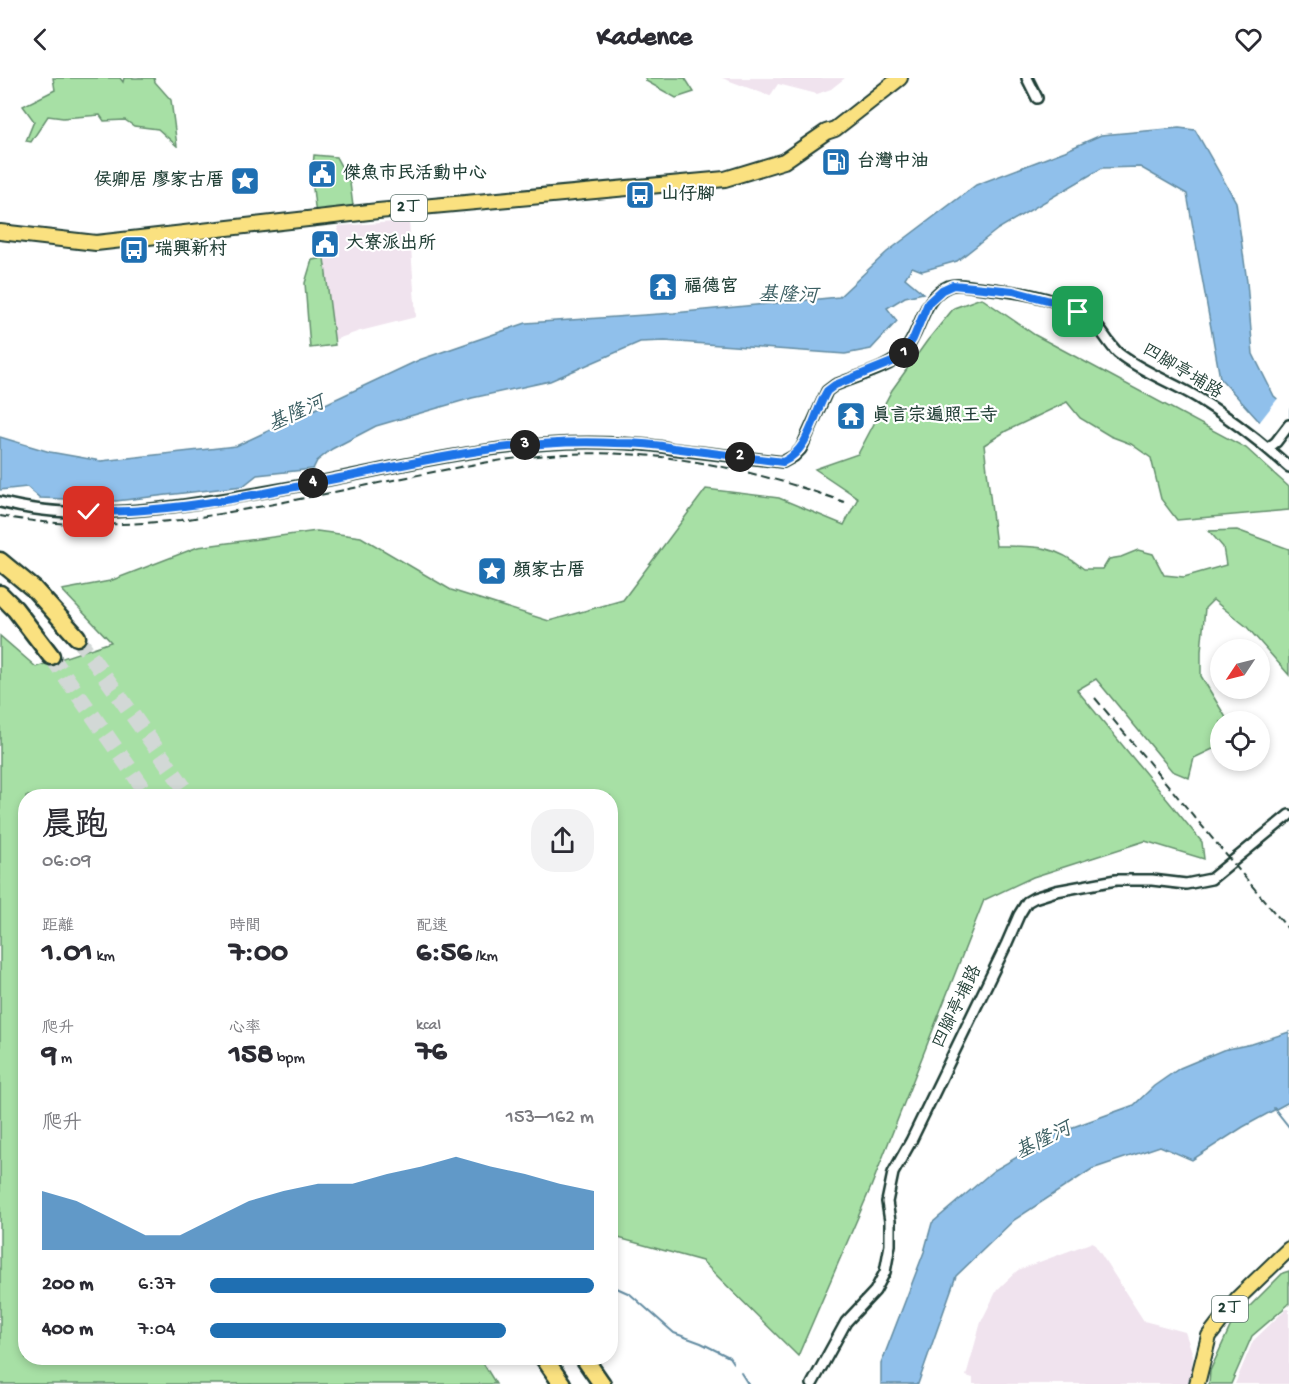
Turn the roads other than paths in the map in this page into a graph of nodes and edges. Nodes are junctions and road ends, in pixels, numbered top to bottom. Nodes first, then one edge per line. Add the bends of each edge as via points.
1 (887, 78) edge
2 (900, 78) edge
3 (1027, 78) edge
4 (1037, 98) dead end
5 (826, 132) junction
6 (0, 232) edge
7 (1289, 426) edge
8 (1272, 445) junction
9 (1289, 467) edge
10 (0, 502) edge
11 (0, 561) edge
12 (0, 594) edge
13 (77, 637) tunnel mouth
14 (51, 656) tunnel mouth
15 (1289, 815) edge
16 (1289, 1249) edge
17 (549, 1365) edge
18 (589, 1365) edge
19 (562, 1384) edge
20 (602, 1384) edge
21 (812, 1384) edge
22 (1197, 1384) edge

1 - 5 main road, 2丁 via 831,123
2 - 5 main road, 2丁
3 - 4 street
5 - 6 main road, 2丁 via 784,161 725,179 96,243
7 - 8 street
8 - 9 street, 四腳亭埔路
8 - 10 street, 四腳亭埔路 via 1119,353 1088,316 1062,304 1013,291 953,285 928,303 904,353 827,391 801,448 783,462 656,444 539,443 144,510 43,510
11 - 13 highway via 34,589
12 - 14 highway
15 - 21 street, 四腳亭埔路 via 1211,879 1186,884 1152,880 1091,883 1027,902 893,1173 887,1202 890,1245 881,1281 846,1322
16 - 22 main road, 2丁 via 1238,1298 1209,1336
17 - 19 highway
18 - 20 highway

